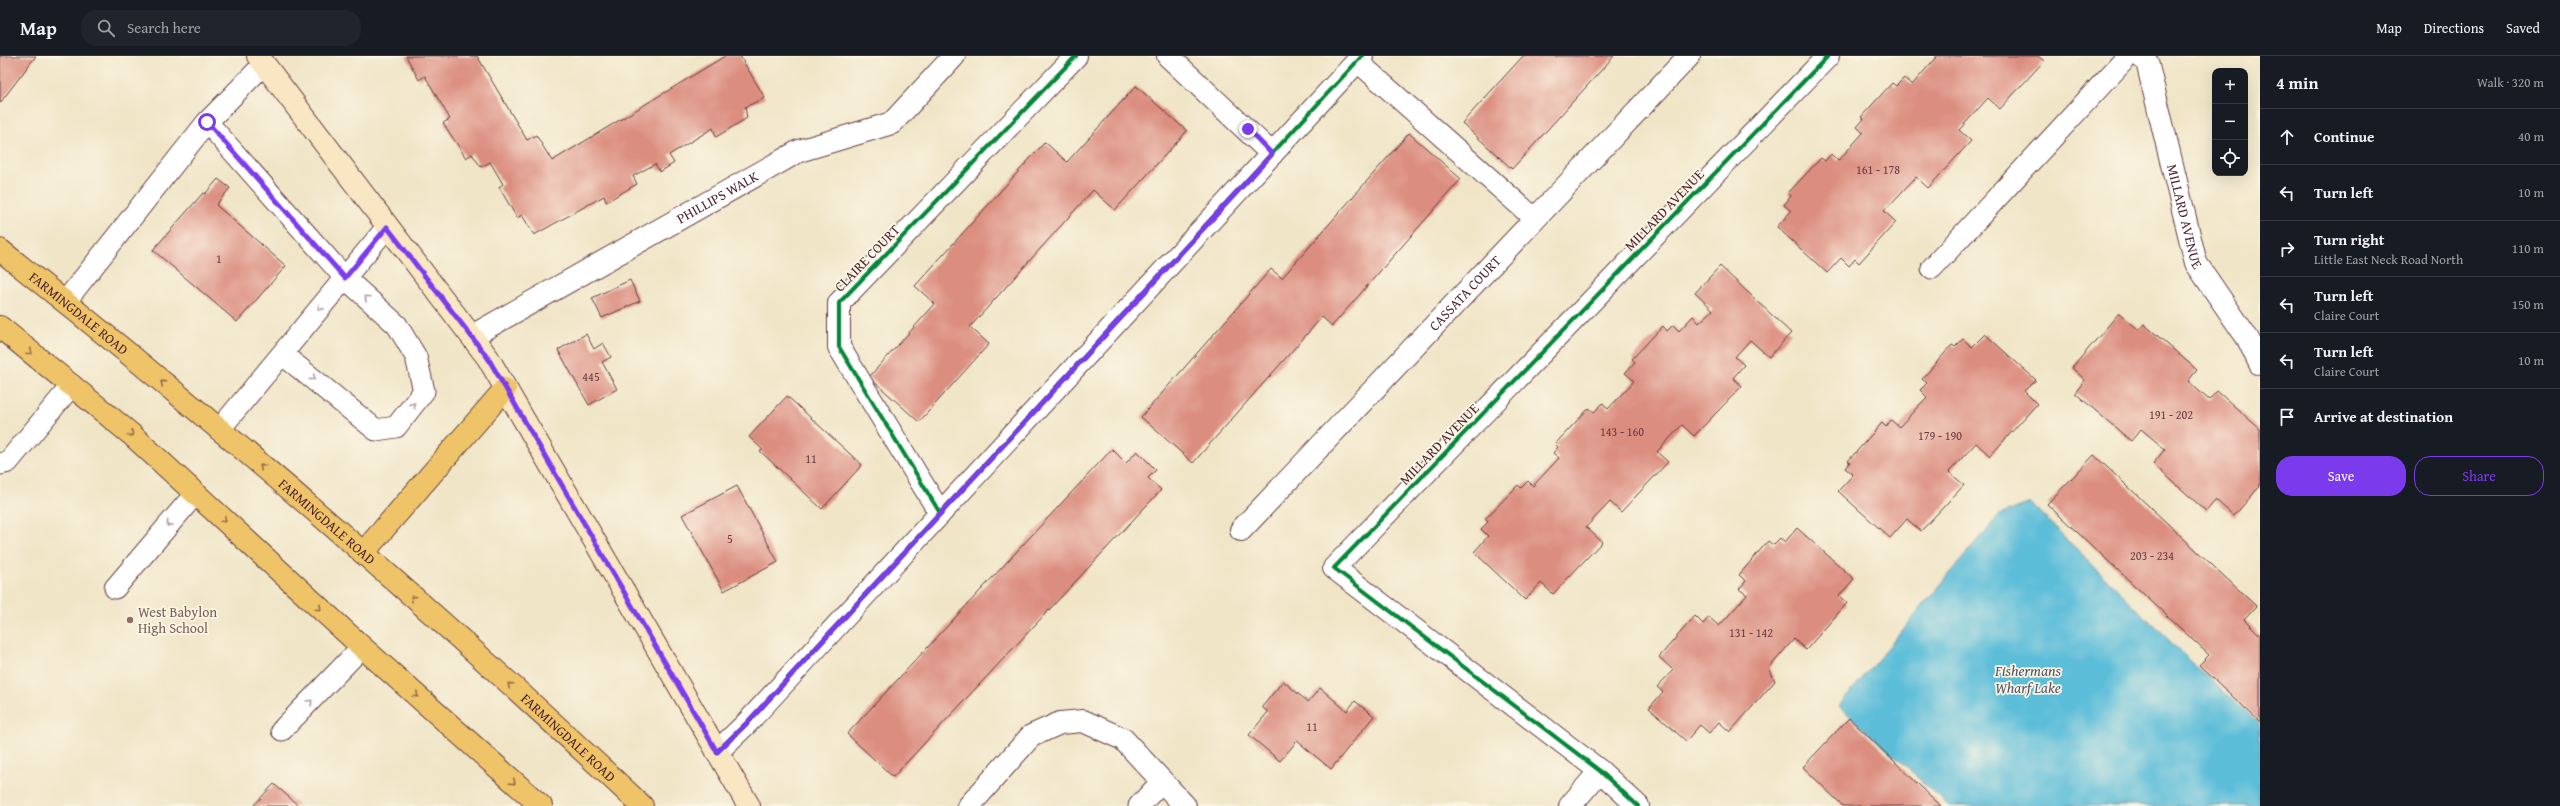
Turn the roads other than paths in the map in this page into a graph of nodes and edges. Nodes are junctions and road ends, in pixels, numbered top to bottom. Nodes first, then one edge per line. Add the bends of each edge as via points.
1 (954, 56) edge
2 (1076, 56) edge
3 (1168, 56) edge
4 (1689, 56) edge
5 (1828, 56) edge
6 (2128, 56) edge
7 (2140, 56) edge
8 (1360, 59) edge
9 (261, 60) edge
10 (207, 122) junction
11 (1272, 154) junction
12 (1535, 219) junction
13 (387, 227) junction
14 (0, 250) edge
15 (1932, 268) dead end
16 (345, 278) junction
17 (65, 302) junction
18 (0, 327) edge
19 (472, 336) junction
20 (282, 354) junction
21 (2260, 364) edge
22 (72, 384) junction
23 (505, 389) junction
24 (219, 430) junction
25 (0, 464) edge
26 (195, 494) junction
27 (940, 513) junction
28 (1241, 530) dead end
29 (363, 553) junction
30 (115, 588) dead end
31 (362, 647) junction
32 (282, 730) dead end
33 (717, 752) junction
34 (1600, 771) junction
35 (1162, 781) junction
36 (541, 806) edge
37 (642, 806) edge
38 (749, 806) edge
39 (969, 806) edge
40 (1139, 806) edge
41 (1185, 806) edge
42 (1570, 806) edge
43 (1638, 806) edge

1 - 19 street, PHILLIPS WALK via 892,123 799,151
2 - 27 street, CLAIRE COURT via 839,304 839,347
3 - 11 street
4 - 12 street, CASSATA COURT
5 - 34 street, MILLARD AVENUE via 1334,568
6 - 15 lane
7 - 21 street, MILLARD AVENUE via 2147,62 2196,263 2248,339
8 - 11 street
8 - 12 lane
9 - 10 lane
9 - 13 main road
10 - 16 lane
10 - 17 lane
11 - 27 street
12 - 28 street, CASSATA COURT
13 - 16 lane
13 - 19 main road
14 - 17 main road, FARMINGDALE ROAD
16 -> 20 lane
20 -> 16 lane via 376,430 396,427 424,391 416,357 397,325
24 -> 17 main road, FARMINGDALE ROAD
18 -> 22 main road
19 - 23 main road
20 - 24 lane
22 - 25 lane via 8,462
22 -> 26 main road
23 - 29 main road
23 - 33 main road
29 -> 24 main road, FARMINGDALE ROAD
26 -> 30 lane
26 -> 31 main road
27 - 33 street via 747,723
37 -> 29 main road, FARMINGDALE ROAD
32 -> 31 lane
31 -> 36 main road
33 - 38 main road
34 - 42 street
34 - 43 street, MILLARD AVENUE
35 - 39 street via 1123,739 1083,721 1060,723 1031,736
35 - 40 lane
35 - 41 street

